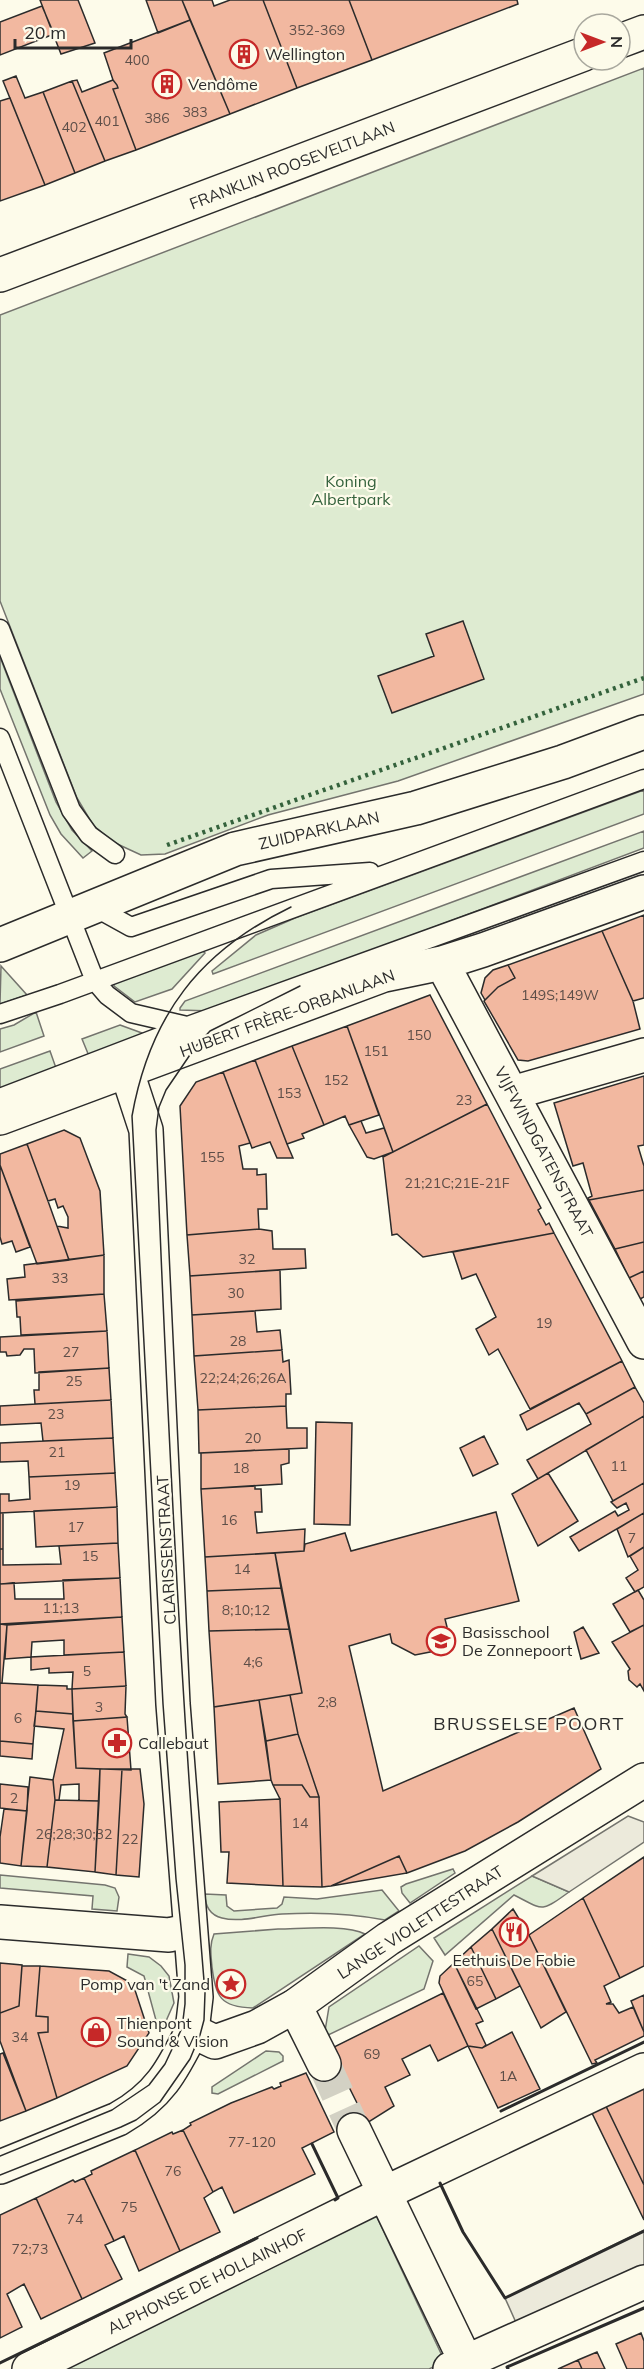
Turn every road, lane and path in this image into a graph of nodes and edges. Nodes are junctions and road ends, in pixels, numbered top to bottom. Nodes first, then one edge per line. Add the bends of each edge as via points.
1 (572, 59) edge
2 (0, 275) edge
3 (0, 629) edge
4 (644, 732) edge
5 (0, 738) edge
6 (644, 779) edge
7 (115, 854) dead end
8 (644, 861) edge
9 (392, 871) junction
10 (644, 891) edge
11 (75, 905) junction
12 (0, 945) edge
13 (442, 963) junction
14 (95, 981) junction
15 (0, 1014) edge
16 (188, 1026) junction
17 (644, 1055) edge
18 (128, 1071) junction
19 (513, 1093) junction
20 (0, 1098) edge
21 (0, 1118) edge
22 (644, 1342) edge
23 (644, 1780) edge
24 (0, 1922) edge
25 (190, 1930) junction
26 (295, 2006) junction
27 (192, 2031) junction
28 (324, 2064) tunnel mouth
29 (644, 2070) edge
30 (354, 2130) tunnel mouth
31 (0, 2167) edge
32 (385, 2193) junction
33 (644, 2283) edge
34 (458, 2365) edge
35 (29, 2369) edge

1 - 2 street, FRANKLIN ROOSEVELTLAAN
3 - 7 lane via 71,810 89,835
4 - 11 street, ZUIDPARKLAAN via 416,808 236,849
5 - 11 lane
6 - 9 lane
8 - 16 lane
9 - 11 lane via 272,879 131,927
9 - 14 lane
10 - 13 street, HUBERT FRÈRE-ORBANLAAN
11 - 12 street, ZUIDPARKLAAN
11 - 14 lane
13 - 18 street, HUBERT FRÈRE-ORBANLAAN via 384,975
13 - 19 street, VIJFWINDGATENSTRAAT
14 - 15 lane
14 - 16 lane via 131,1013
16 - 20 lane
17 - 19 street
18 - 21 street, HUBERT FRÈRE-ORBANLAAN
18 - 25 street, CLARISSENSTRAAT via 146,1130 173,1704
19 - 22 street, VIJFWINDGATENSTRAAT
23 - 26 street, LANGE VIOLETTESTRAAT via 388,1940
24 - 25 street via 169,1935
25 - 27 street, CLARISSENSTRAAT via 196,1997
26 - 27 street, LANGE VIOLETTESTRAAT via 257,2027 215,2042
26 - 28 street
27 - 31 street, CLARISSENSTRAAT via 171,2073 132,2112
29 - 32 street, ALPHONSE DE HOLLAINHOF
30 - 32 street
32 - 34 street
32 - 35 street, ALPHONSE DE HOLLAINHOF
33 - 34 street

